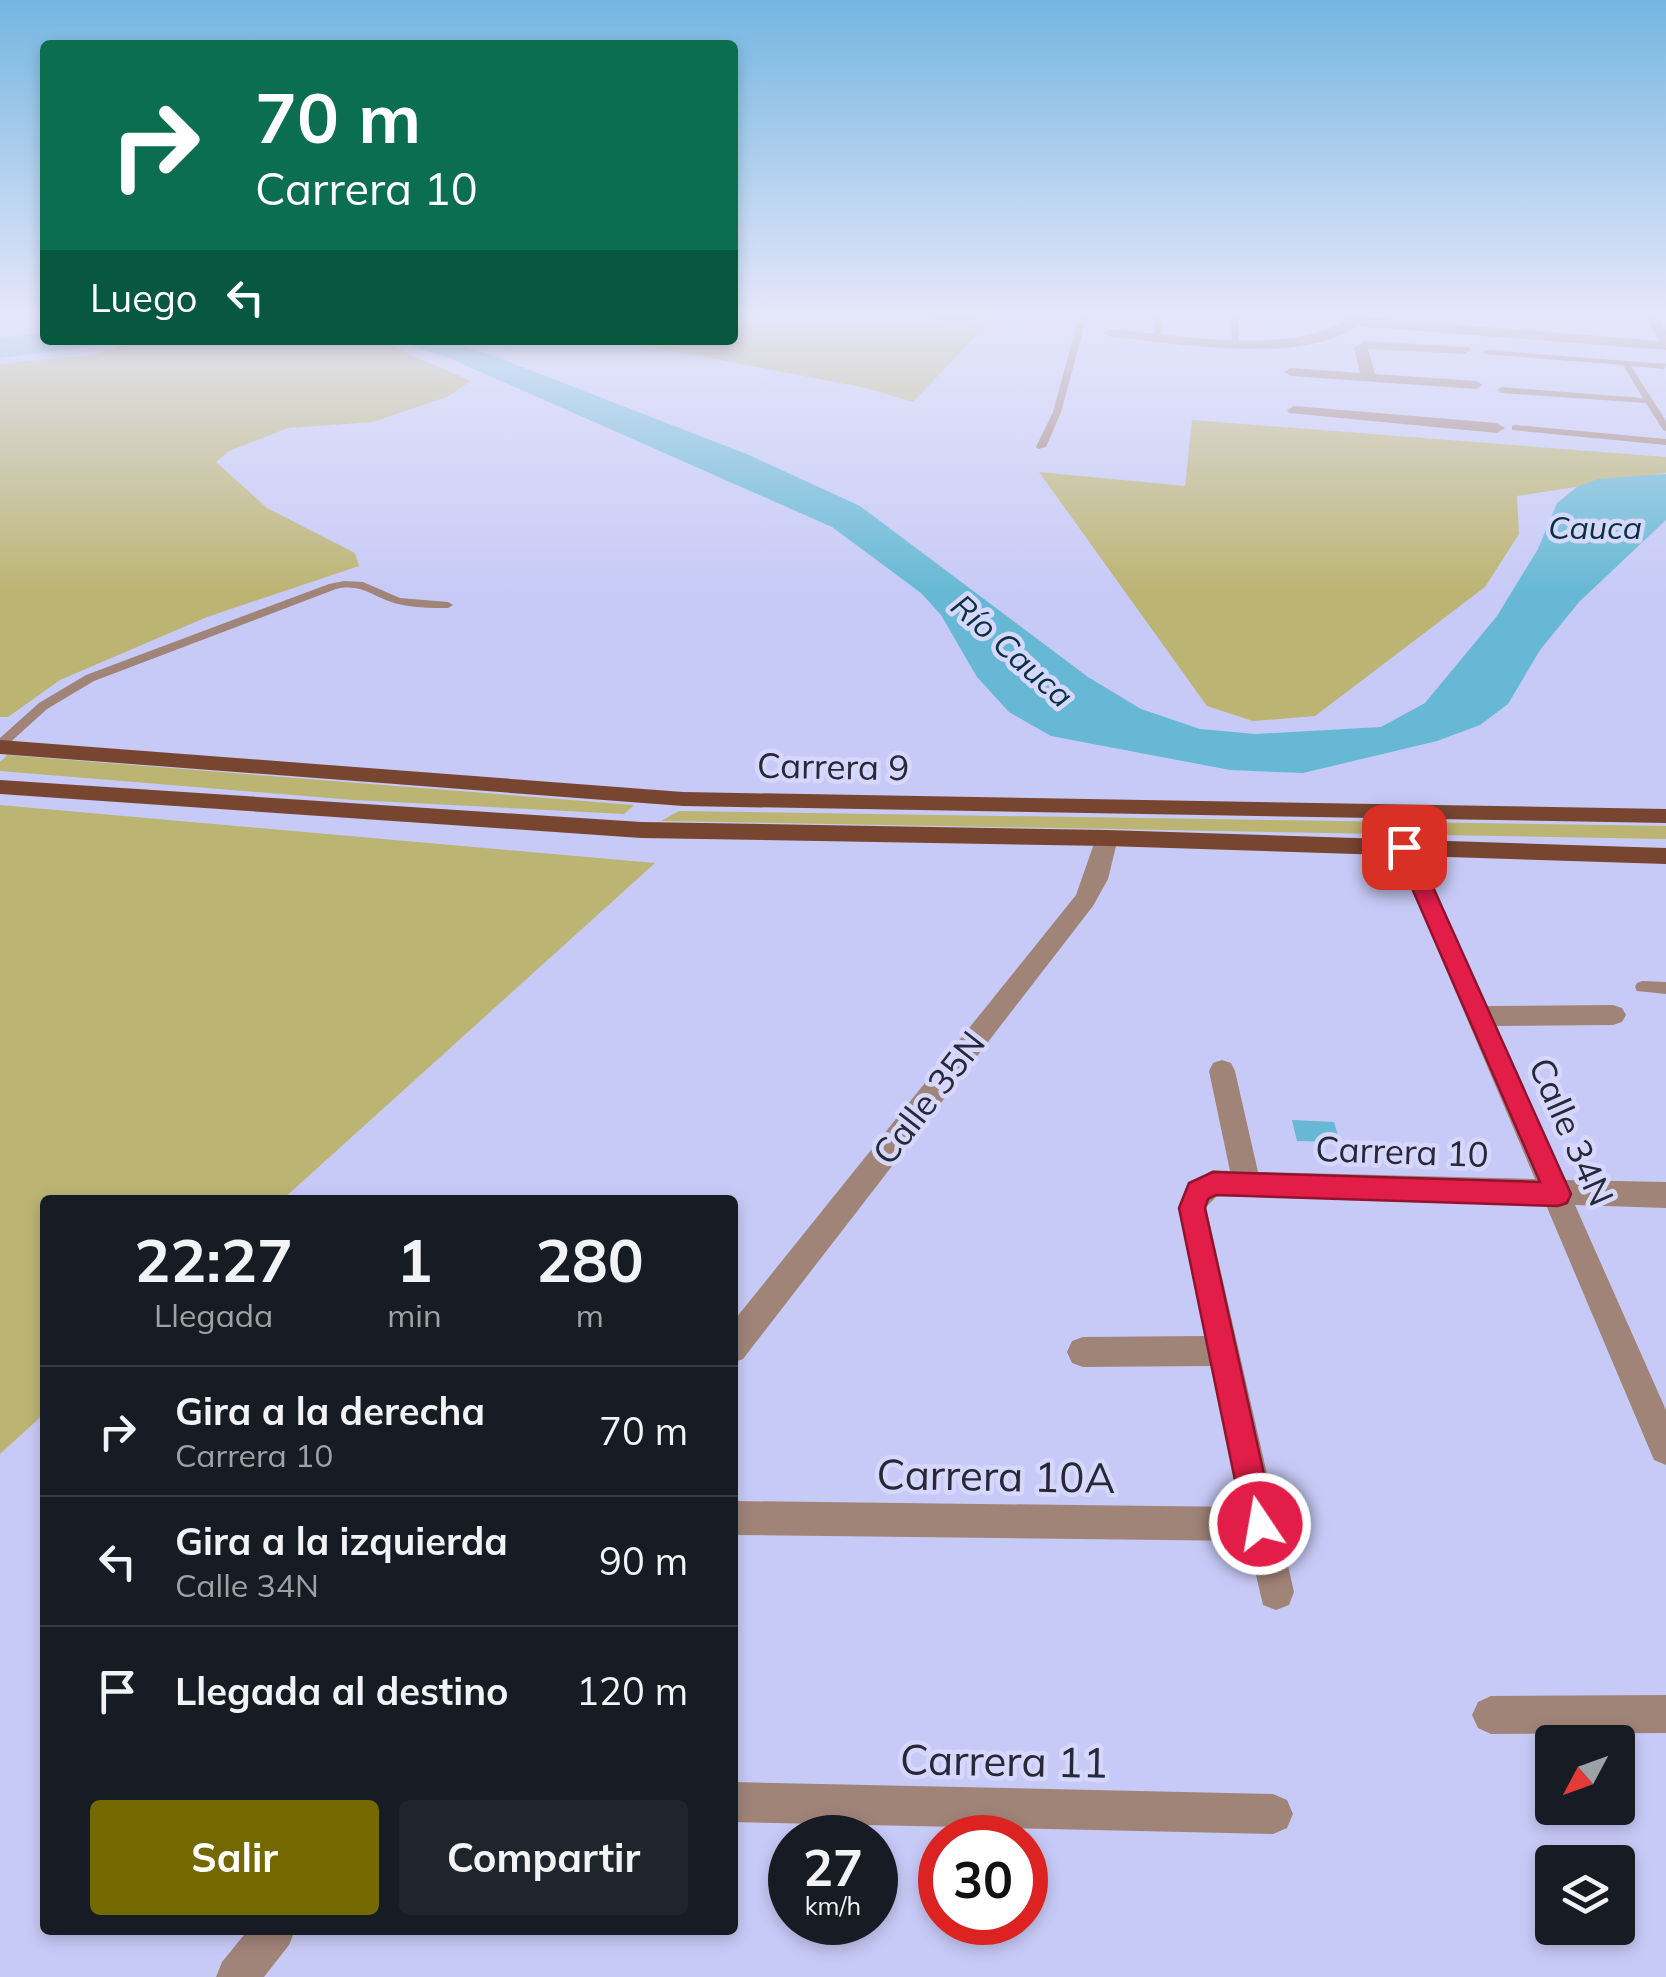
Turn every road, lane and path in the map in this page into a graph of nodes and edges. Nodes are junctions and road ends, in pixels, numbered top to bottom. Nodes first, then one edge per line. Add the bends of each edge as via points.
1 (1059, 408) edge
2 (1294, 408) edge
3 (1497, 428) dead end
4 (1515, 428) dead end
5 (1666, 442) edge
6 (1041, 447) dead end
7 (448, 605) dead end
8 (0, 746) edge
9 (0, 787) edge
10 (683, 799) junction
11 (1666, 816) edge
12 (642, 830) junction
13 (1107, 838) junction
14 (1404, 847) junction
15 (1666, 856) edge
16 (1642, 987) dead end
17 (1666, 988) edge
18 (1613, 1015) dead end
19 (1479, 1016) junction
20 (1222, 1070) dead end
21 (1246, 1184) junction
22 (1558, 1194) junction
23 (1666, 1195) edge
24 (738, 1340) edge
25 (1083, 1352) dead end
26 (1223, 1352) junction
27 (1666, 1448) edge
28 (738, 1518) edge
29 (1260, 1524) junction
30 (1276, 1592) dead end
31 (1491, 1714) dead end
32 (1666, 1714) edge
33 (738, 1802) edge
34 (1273, 1814) dead end
35 (270, 1935) edge
36 (237, 1977) edge

1 - 6 lane
2 - 3 street via 1295,415
4 - 5 lane
7 - 8 lane via 400,601 356,582 333,586 90,678 43,706
8 - 10 main road, Carrera 9
9 - 12 main road, Carrera 9
10 - 11 main road, Carrera 9
10 - 12 main road via 648,814 640,821
12 - 13 main road, Carrera 9
13 - 14 main road, Carrera 9
13 - 24 street, Calle 35N via 1085,900
14 - 15 main road, Carrera 9
14 - 19 street, Calle 34N
16 - 17 lane
18 - 19 street
19 - 22 street, Calle 34N
20 - 21 street
21 - 22 street, Carrera 10
21 - 26 street, Carrera 10 via 1213,1183 1198,1192 1192,1208
22 - 23 street, Carrera 10
22 - 27 street, Calle 34N
25 - 26 street
26 - 29 street
28 - 29 street, Carrera 10A
29 - 30 street
31 - 32 street
33 - 34 street, Carrera 11
35 - 36 street

